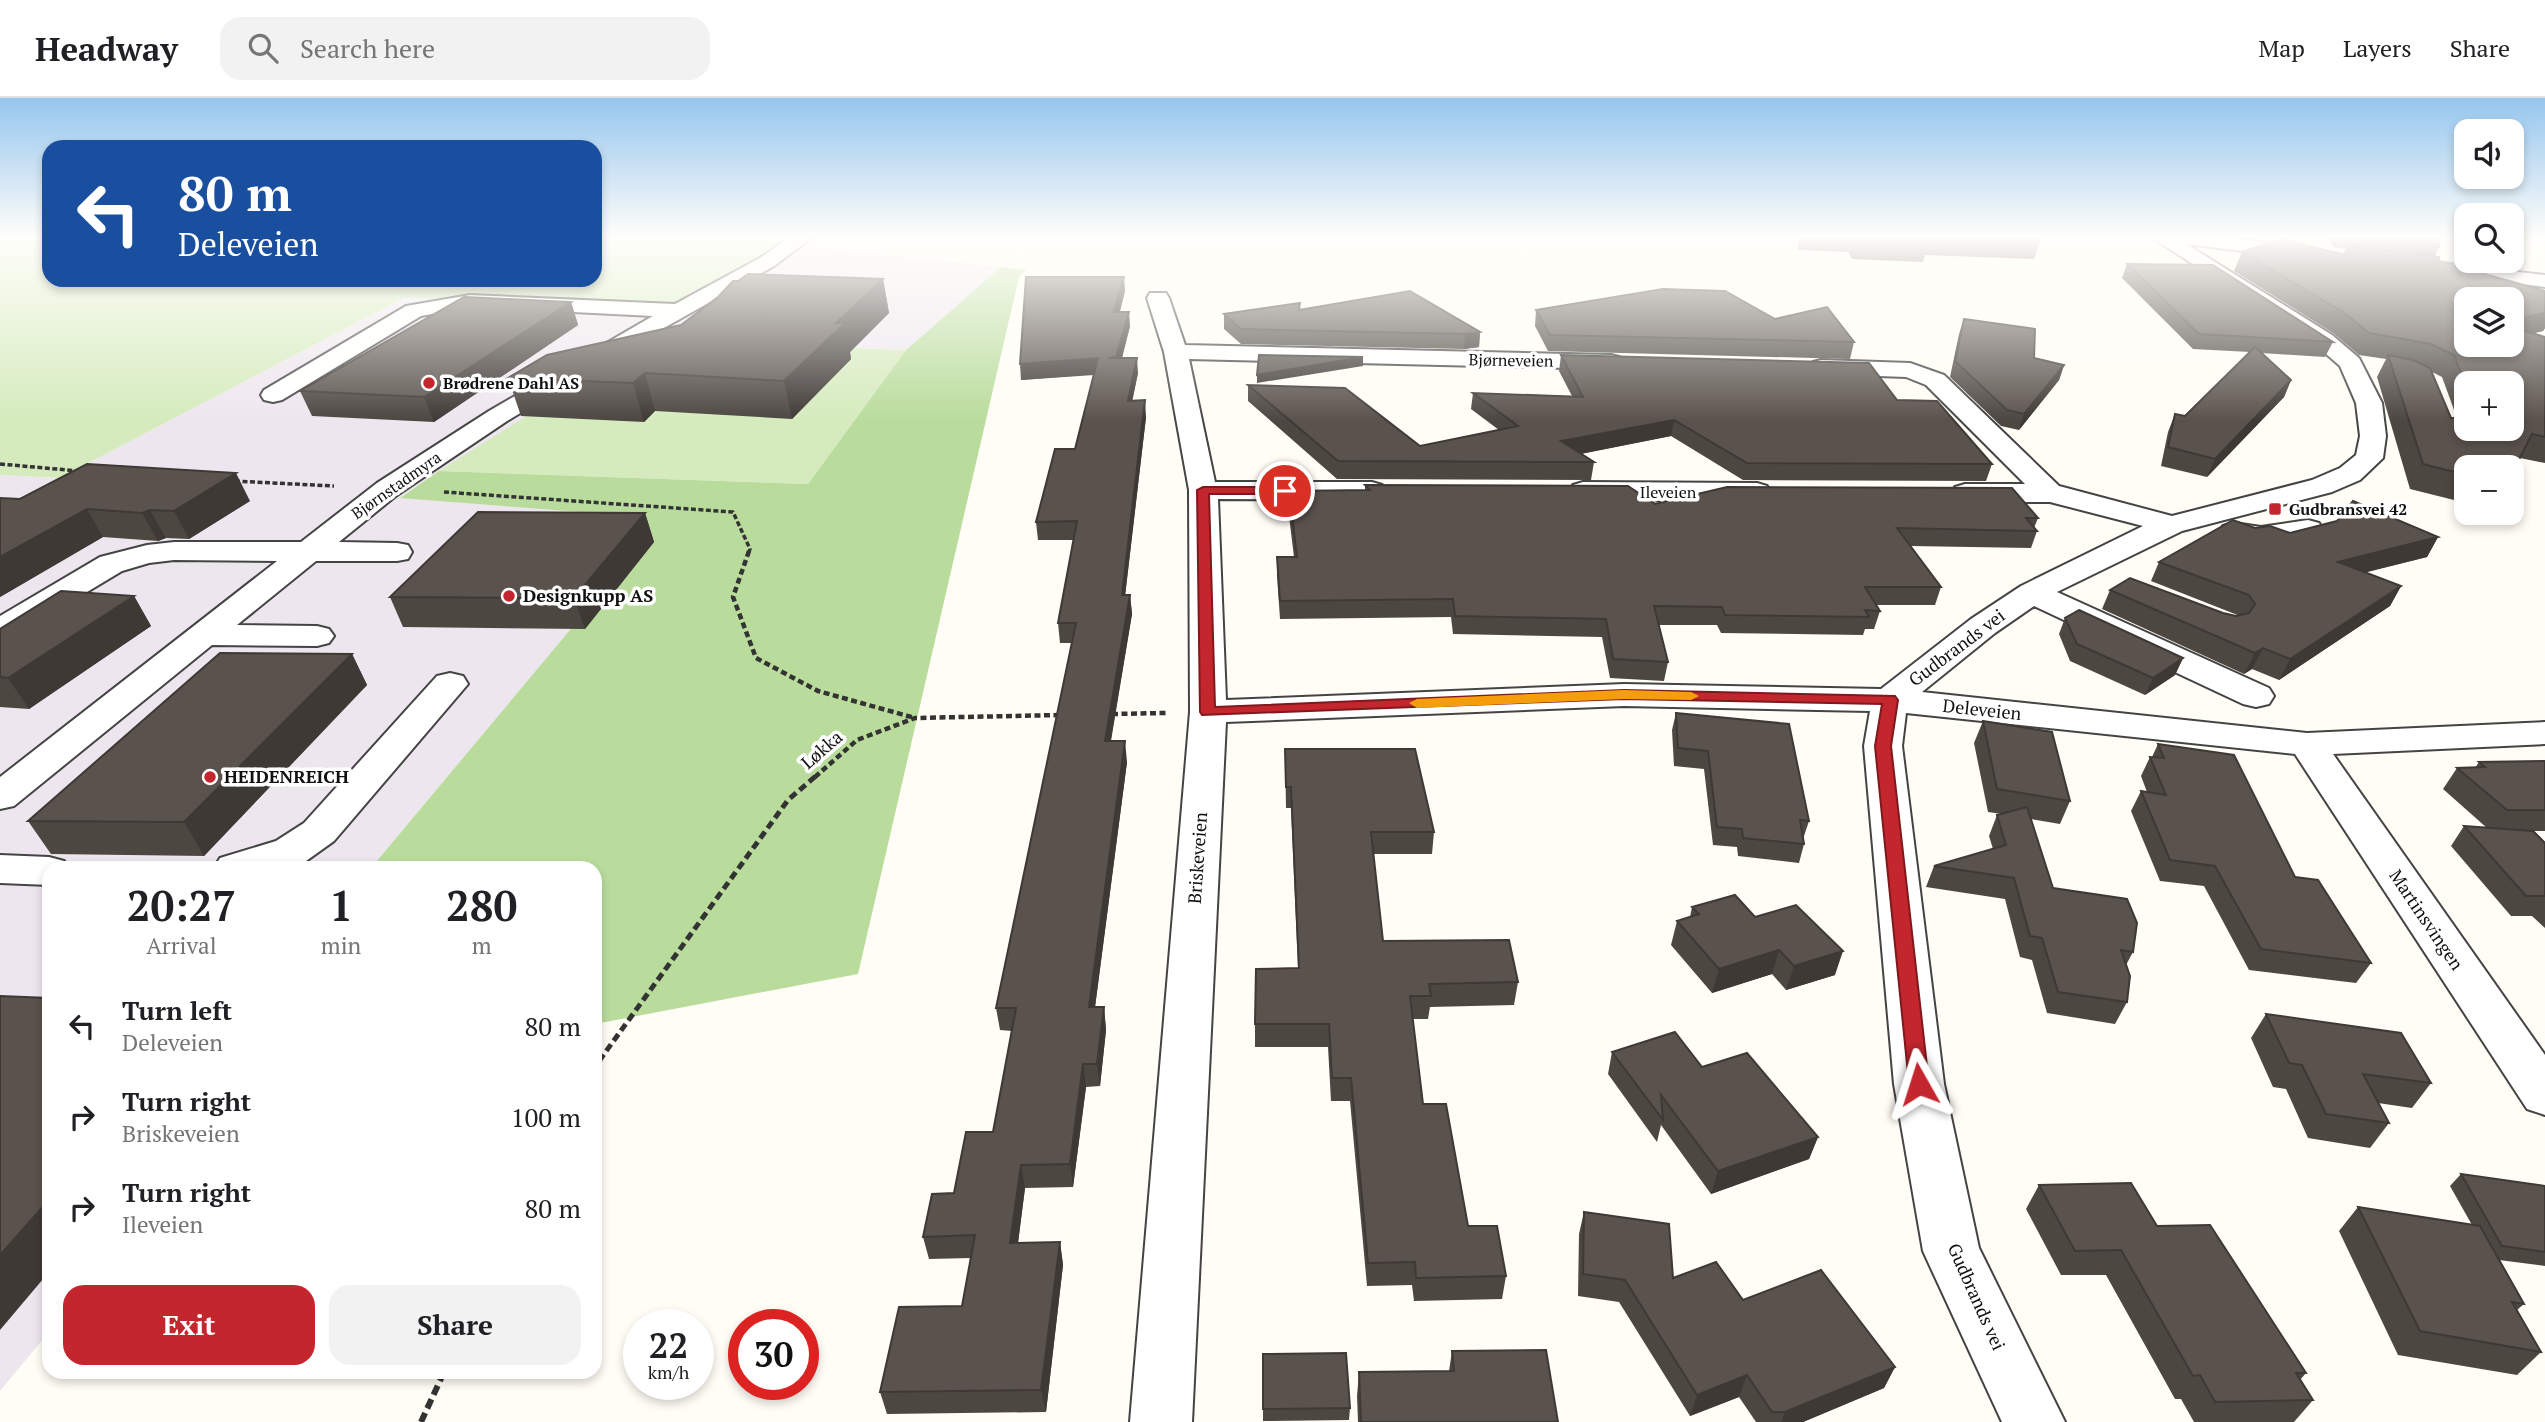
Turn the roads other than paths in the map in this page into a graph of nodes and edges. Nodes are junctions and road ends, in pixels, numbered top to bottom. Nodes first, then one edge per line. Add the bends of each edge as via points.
1 (705, 298) edge
2 (1158, 298) dead end
3 (2260, 298) edge
4 (680, 311) junction
5 (1175, 352) junction
6 (1629, 362) edge
7 (1794, 366) edge
8 (273, 395) dead end
9 (1203, 490) junction
10 (1398, 491) edge
11 (1550, 491) edge
12 (1787, 492) edge
13 (1939, 493) edge
14 (2050, 493) junction
15 (2202, 517) junction
16 (2171, 525) junction
17 (2308, 529) edge
18 (397, 552) dead end
19 (304, 553) junction
20 (2080, 568) junction
21 (2117, 582) edge
22 (2032, 593) junction
23 (0, 629) edge
24 (204, 635) junction
25 (317, 636) dead end
26 (450, 684) dead end
27 (2256, 696) dead end
28 (1890, 700) junction
29 (1208, 712) junction
30 (2545, 733) edge
31 (2307, 744) junction
32 (6, 786) edge
33 (265, 861) edge
34 (0, 869) edge
35 (42, 871) edge
36 (2545, 1094) edge
37 (1161, 1422) edge
38 (2034, 1422) edge

1 - 4 street, Bjørnstadmyra
2 - 5 street, Briskeveien
3 - 15 street, Gudbrands vei via 2361,359 2373,436 2369,458 2350,474 2322,486
4 - 8 street via 444,304 414,311
4 - 19 street, Bjørnstadmyra via 498,416 387,489
5 - 6 street, Bjørneveien
5 - 9 street, Briskeveien
7 - 14 street via 1890,368 1935,380
9 - 10 street
9 - 29 street, Briskeveien
11 - 12 street, Ileveien
13 - 14 street
14 - 16 street
15 - 16 street, Gudbrands vei
15 - 17 street via 2247,535
16 - 20 street, Gudbrands vei
18 - 19 street
19 - 23 street via 174,551 126,559
19 - 24 street, Bjørnstadmyra
20 - 21 street
20 - 22 street, Gudbrands vei
22 - 27 street
22 - 28 street, Gudbrands vei
24 - 25 street
24 - 32 street, Bjørnstadmyra
26 - 33 street via 320,832
28 - 29 street, Deleveien via 1624,695
28 - 31 street, Deleveien
28 - 38 street, Gudbrands vei via 1883,746 1919,1084 1951,1251
29 - 37 street, Briskeveien
30 - 31 street, Deleveien
31 - 36 street, Martinsvingen
34 - 35 street

